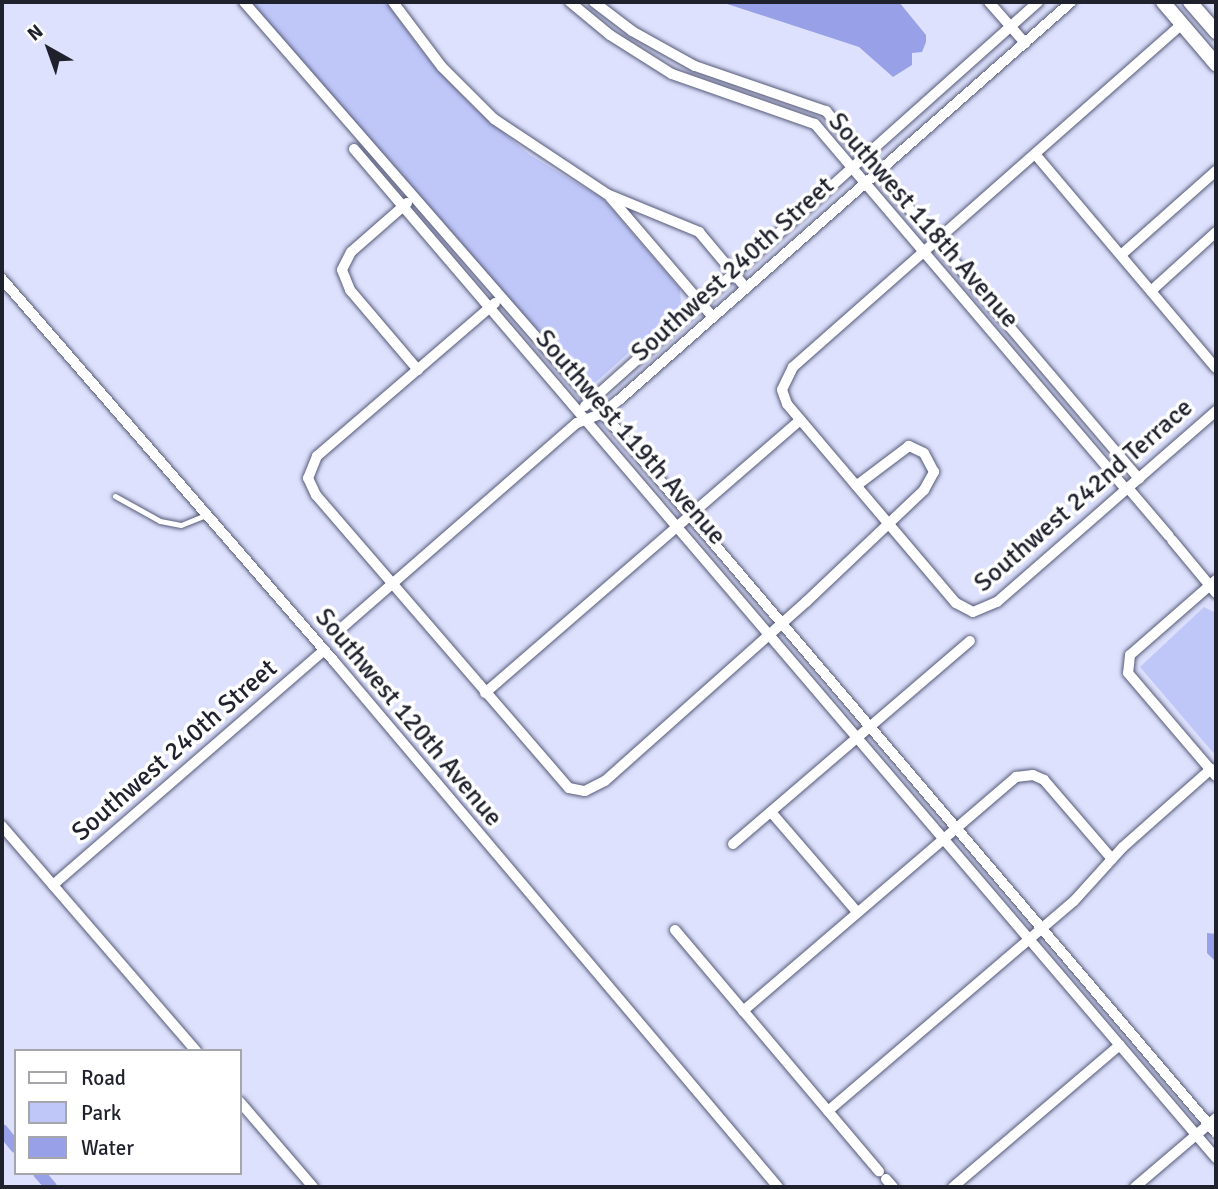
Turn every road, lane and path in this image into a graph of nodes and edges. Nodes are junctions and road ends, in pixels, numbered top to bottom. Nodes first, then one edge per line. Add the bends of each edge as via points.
1 (244, 2) edge
2 (393, 2) edge
3 (570, 2) edge
4 (594, 2) edge
5 (989, 2) edge
6 (1038, 2) edge
7 (1072, 2) edge
8 (1163, 2) edge
9 (1190, 2) edge
10 (1182, 24) junction
11 (1011, 27) junction
12 (1216, 32) edge
13 (1025, 43) junction
14 (1216, 64) edge
15 (354, 149) dead end
16 (1035, 154) junction
17 (864, 155) junction
18 (852, 166) junction
19 (877, 170) junction
20 (1216, 171) edge
21 (864, 181) junction
22 (607, 194) junction
23 (412, 198) junction
24 (403, 206) junction
25 (647, 209) junction
26 (636, 228) junction
27 (1216, 232) edge
28 (937, 242) junction
29 (924, 252) junction
30 (1121, 256) junction
31 (733, 271) junction
32 (2, 279) edge
33 (746, 288) junction
34 (1151, 291) junction
35 (500, 299) junction
36 (699, 302) junction
37 (490, 308) junction
38 (713, 317) junction
39 (1216, 368) edge
40 (418, 370) junction
41 (587, 400) junction
42 (1216, 411) edge
43 (601, 414) junction
44 (582, 419) junction
45 (800, 419) junction
46 (1139, 479) junction
47 (856, 486) junction
48 (1127, 489) junction
49 (115, 496) dead end
50 (206, 515) junction
51 (690, 516) junction
52 (888, 522) junction
53 (679, 526) junction
54 (393, 584) junction
55 (1214, 586) edge
56 (782, 623) junction
57 (337, 632) dead end
58 (770, 634) junction
59 (970, 640) dead end
60 (324, 650) junction
61 (485, 693) junction
62 (871, 727) junction
63 (858, 738) junction
64 (1213, 772) edge
65 (771, 812) junction
66 (2, 826) edge
67 (956, 828) junction
68 (944, 839) junction
69 (733, 844) dead end
70 (1112, 859) junction
71 (53, 885) junction
72 (857, 912) junction
73 (1042, 929) junction
74 (675, 930) dead end
75 (1030, 940) junction
76 (743, 1011) junction
77 (1120, 1045) junction
78 (194, 1049) edge
79 (242, 1104) edge
80 (828, 1111) junction
81 (1213, 1121) edge
82 (1216, 1133) edge
83 (1197, 1135) junction
84 (1216, 1158) edge
85 (886, 1179) edge
86 (313, 1187) edge
87 (778, 1187) edge
88 (953, 1187) edge
89 (1135, 1187) edge

1 - 23 street, Southwest 119th Avenue
2 - 22 street via 442,66 486,112 528,146
3 - 18 street, Southwest 118th Avenue via 610,36 672,74 813,122
4 - 17 street, Southwest 118th Avenue via 632,31 695,66 823,109
5 - 11 street
6 - 11 street, Southwest 240th Street
7 - 13 street, Southwest 240th Street
8 - 10 street
9 - 12 street
10 - 14 street
10 - 16 street
11 - 13 street
11 - 17 street, Southwest 240th Street
13 - 19 street, Southwest 240th Street
15 - 24 street, Southwest 119th Avenue
16 - 28 street
16 - 30 street
17 - 18 street, Southwest 240th Street
17 - 19 street, Southwest 118th Avenue
18 - 21 street, Southwest 118th Avenue
18 - 31 street, Southwest 240th Street
19 - 21 street, Southwest 240th Street
19 - 28 street, Southwest 118th Avenue
20 - 30 street
21 - 29 street, Southwest 118th Avenue
21 - 33 street, Southwest 240th Street
22 - 25 street
22 - 26 street
23 - 24 street
23 - 35 street, Southwest 119th Avenue
24 - 37 street, Southwest 119th Avenue
24 - 40 street via 351,252 342,270 346,285
25 - 26 street via 638,216
25 - 31 street via 699,232
26 - 36 street
27 - 34 street
28 - 29 street
28 - 46 street, Southwest 118th Avenue
29 - 45 street via 791,369 783,383 783,398
29 - 48 street, Southwest 118th Avenue
30 - 34 street
31 - 33 street
31 - 36 street, Southwest 240th Street
32 - 50 street, Southwest 120th Avenue
33 - 38 street, Southwest 240th Street
34 - 39 street
35 - 37 street
35 - 41 street, Southwest 119th Avenue
36 - 38 street
36 - 41 street, Southwest 240th Street
37 - 40 street
37 - 44 street, Southwest 119th Avenue
38 - 43 street, Southwest 240th Street
40 - 54 street via 317,456 308,473 313,491
41 - 43 street, Southwest 119th Avenue
41 - 44 street, Southwest 240th Street
42 - 46 street, Southwest 242nd Terrace
43 - 44 street, Southwest 240th Street
43 - 51 street, Southwest 119th Avenue
44 - 53 street, Southwest 119th Avenue
44 - 54 street, Southwest 240th Street
45 - 47 street
45 - 51 street
46 - 48 street, Southwest 242nd Terrace
47 - 52 street
47 - 52 street via 907,447 924,453 933,468 932,481
48 - 52 street, Southwest 242nd Terrace via 997,602 979,612 959,606
48 - 55 street, Southwest 118th Avenue
49 - 50 lane via 160,521 180,525
50 - 60 street, Southwest 120th Avenue
51 - 53 street
51 - 56 street, Southwest 119th Avenue
52 - 56 street
53 - 58 street, Southwest 119th Avenue
53 - 61 street
54 - 57 street, Southwest 240th Street
54 - 61 street
55 - 64 street via 1130,655 1128,666 1129,677
56 - 58 street
56 - 62 street, Southwest 119th Avenue
58 - 61 street via 605,780 585,791 560,781
58 - 63 street, Southwest 119th Avenue
59 - 62 street
60 - 71 street, Southwest 240th Street
60 - 87 street, Southwest 120th Avenue
62 - 63 street
62 - 67 street, Southwest 119th Avenue
63 - 65 street
63 - 68 street, Southwest 119th Avenue
64 - 70 street
65 - 69 street
65 - 72 street
66 - 71 street
67 - 68 street
67 - 70 street via 1013,779 1033,775 1047,783
67 - 73 street, Southwest 119th Avenue
68 - 72 street
68 - 75 street, Southwest 119th Avenue
70 - 73 street
71 - 78 street
72 - 76 street
73 - 75 street
73 - 81 street, Southwest 119th Avenue
74 - 76 street
75 - 77 street, Southwest 119th Avenue
75 - 80 street
76 - 80 street
77 - 83 street, Southwest 119th Avenue
77 - 88 street
79 - 86 street
80 - 85 street
81 - 82 street, Southwest 119th Avenue
81 - 83 street
83 - 84 street, Southwest 119th Avenue
83 - 89 street

